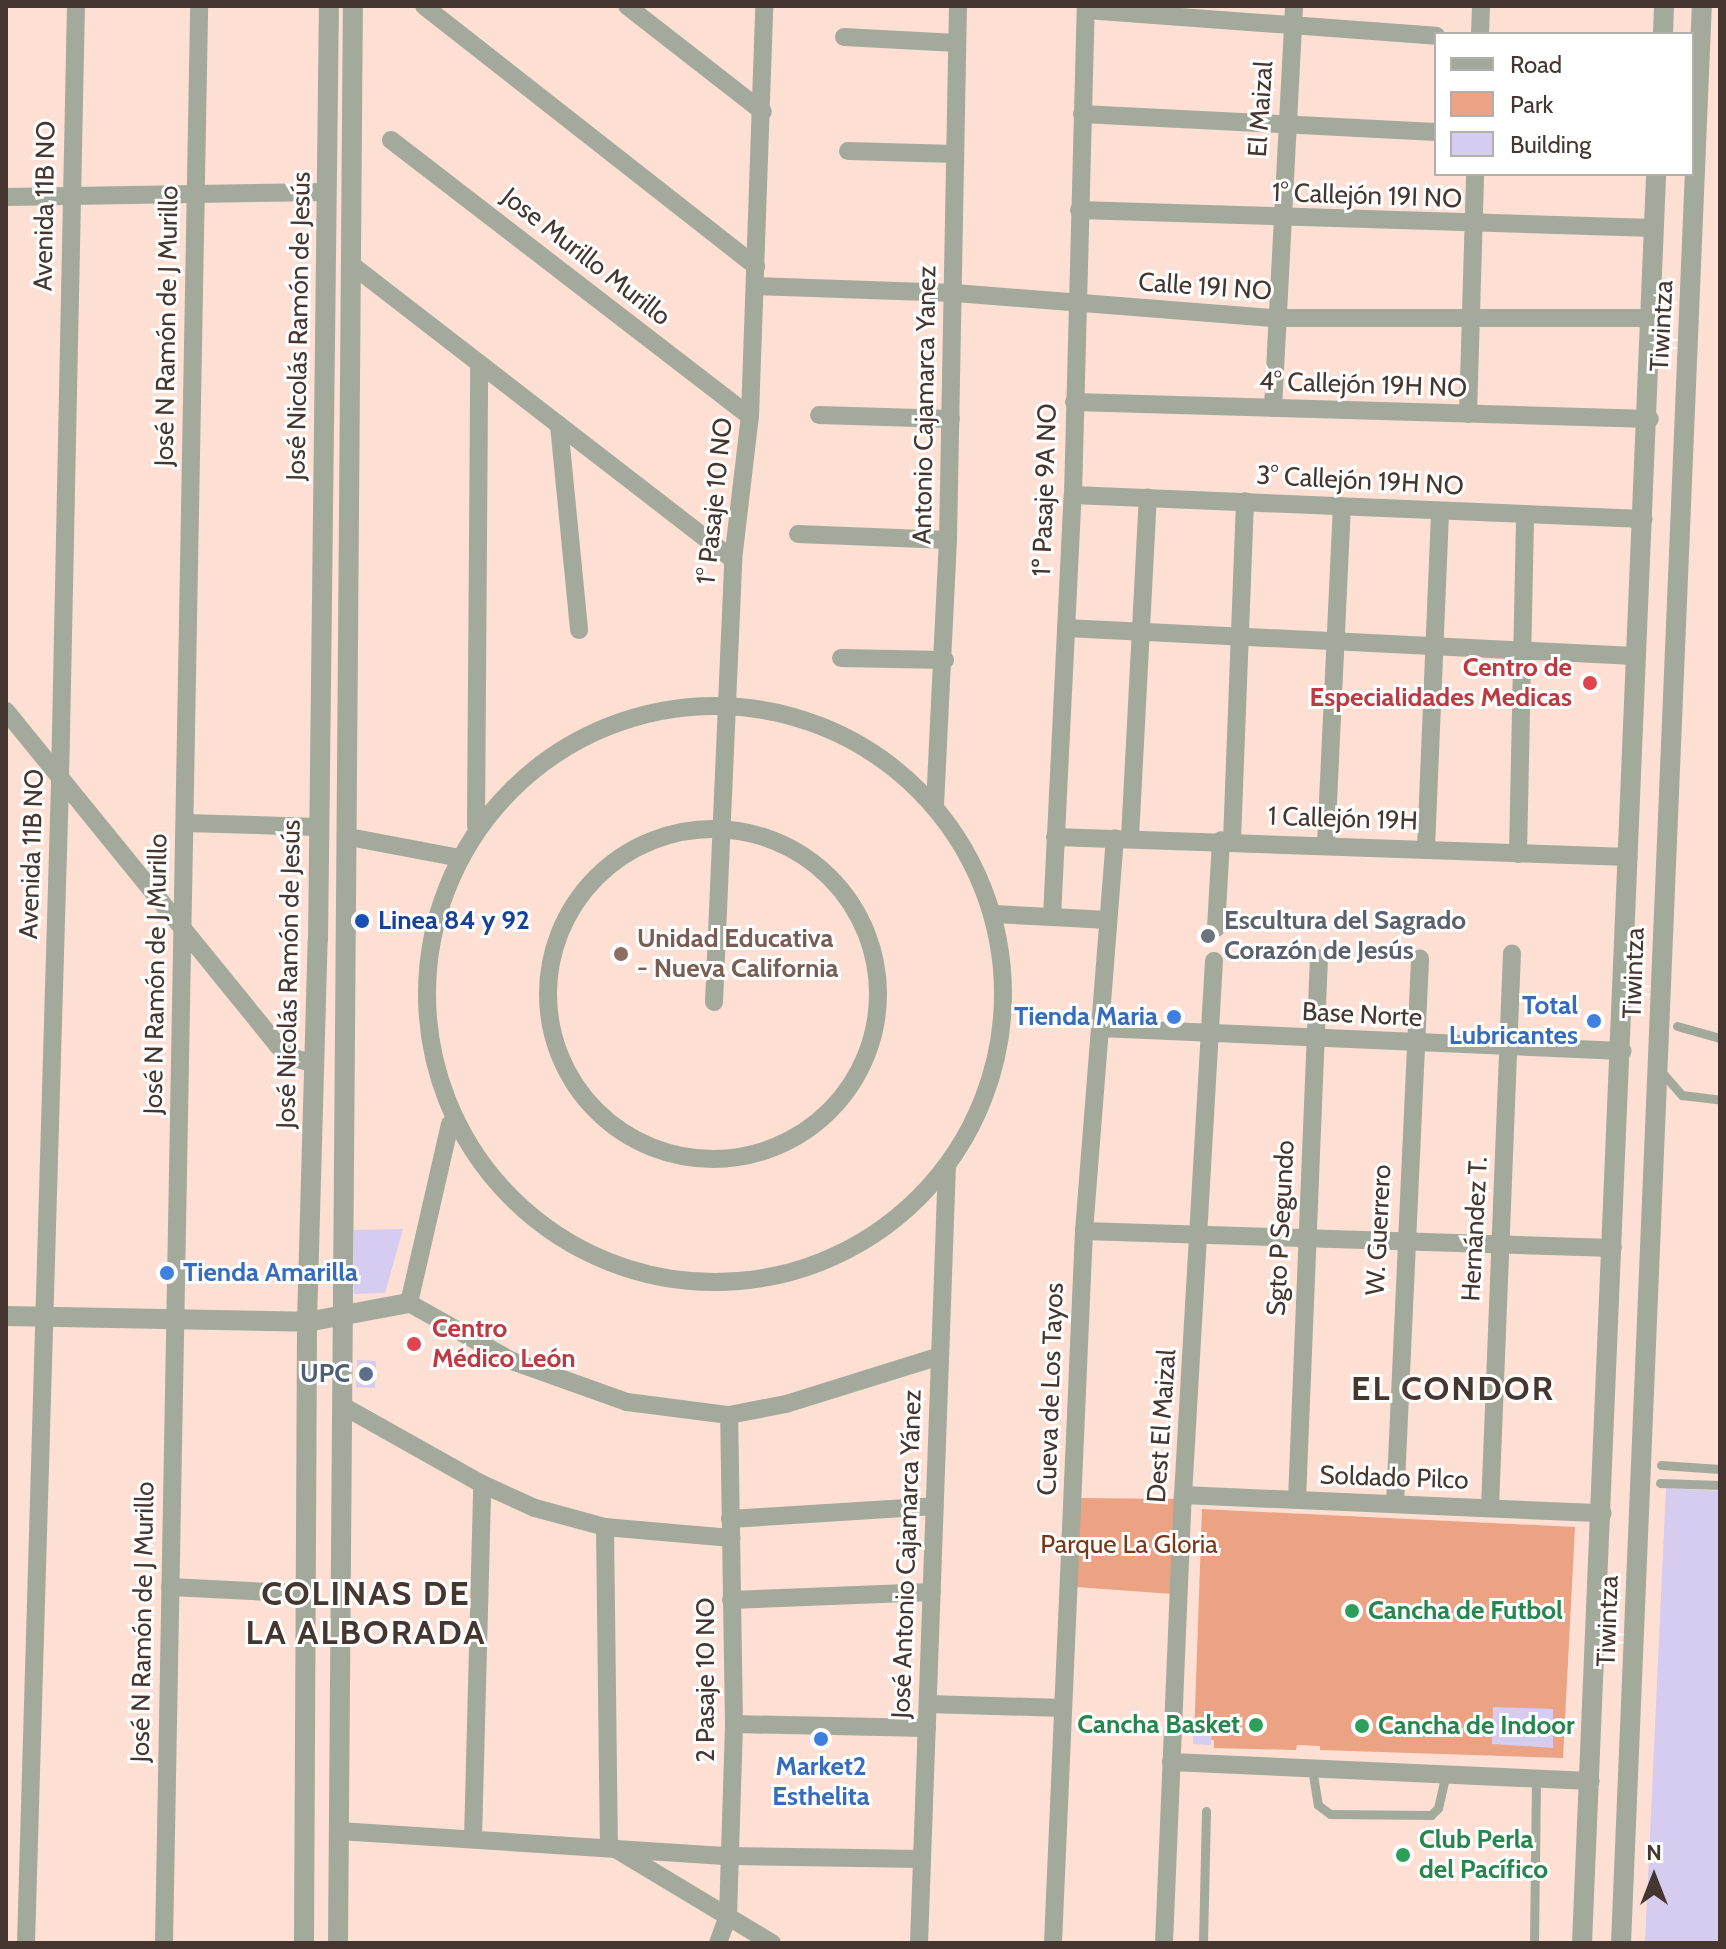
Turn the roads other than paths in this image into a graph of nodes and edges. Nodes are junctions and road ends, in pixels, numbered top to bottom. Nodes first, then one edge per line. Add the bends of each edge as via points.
1 (76, 6) edge
2 (199, 6) edge
3 (329, 6) edge
4 (353, 6) edge
5 (424, 6) edge
6 (627, 6) edge
7 (764, 6) edge
8 (958, 6) edge
9 (1294, 6) edge
10 (1481, 6) edge
11 (1664, 6) edge
12 (1702, 6) edge
13 (1086, 8) edge
14 (1293, 26) junction
15 (1480, 32) edge
16 (1663, 32) edge
17 (1434, 36) edge
18 (844, 37) dead end
19 (957, 43) junction
20 (763, 112) junction
21 (1082, 114) junction
22 (1287, 125) junction
23 (1434, 132) edge
24 (391, 140) dead end
25 (848, 151) dead end
26 (955, 154) junction
27 (1475, 176) edge
28 (1656, 176) edge
29 (196, 191) junction
30 (327, 192) junction
31 (71, 196) junction
32 (6, 197) edge
33 (1079, 210) junction
34 (1280, 220) junction
35 (1473, 225) junction
36 (1654, 228) junction
37 (352, 265) junction
38 (756, 266) junction
39 (756, 286) junction
40 (955, 293) junction
41 (1075, 304) junction
42 (1276, 318) junction
43 (1652, 318) junction
44 (1469, 321) junction
45 (479, 364) junction
46 (1074, 402) junction
47 (1273, 408) junction
48 (1468, 414) junction
49 (819, 415) dead end
50 (750, 416) junction
51 (951, 419) junction
52 (1650, 419) junction
53 (559, 425) junction
54 (1647, 465) junction
55 (1681, 466) junction
56 (1073, 495) junction
57 (1148, 497) junction
58 (1245, 501) junction
59 (1342, 506) junction
60 (1440, 511) junction
61 (1525, 515) junction
62 (1643, 519) junction
63 (798, 534) dead end
64 (948, 540) junction
65 (733, 560) junction
66 (1066, 628) junction
67 (579, 630) dead end
68 (1142, 632) junction
69 (1241, 638) junction
70 (1333, 642) junction
71 (1431, 647) junction
72 (1525, 649) junction
73 (1634, 656) junction
74 (841, 658) dead end
75 (945, 660) junction
76 (727, 703) junction
77 (6, 711) edge
78 (60, 781) junction
79 (935, 805) junction
80 (185, 823) junction
81 (476, 826) junction
82 (317, 827) junction
83 (724, 829) junction
84 (349, 837) junction
85 (1055, 837) junction
86 (1123, 838) junction
87 (1227, 840) junction
88 (1326, 844) junction
89 (1426, 848) junction
90 (1518, 854) junction
91 (1629, 857) junction
92 (460, 858) junction
93 (994, 914) junction
94 (1052, 917) junction
95 (1108, 920) junction
96 (1216, 928) dead end
97 (182, 932) junction
98 (1512, 953) dead end
99 (1319, 958) dead end
100 (1420, 959) dead end
101 (1214, 961) dead end
102 (714, 1002) dead end
103 (1677, 1026) dead end
104 (1100, 1028) junction
105 (1211, 1035) junction
106 (1317, 1038) junction
107 (1720, 1038) edge
108 (1417, 1043) junction
109 (1511, 1045) junction
110 (1622, 1051) junction
111 (314, 1064) junction
112 (1656, 1066) junction
113 (1720, 1100) edge
114 (450, 1124) junction
115 (947, 1166) junction
116 (1084, 1231) junction
117 (1200, 1233) junction
118 (1306, 1237) junction
119 (1403, 1241) junction
120 (1498, 1245) junction
121 (1613, 1248) junction
122 (409, 1303) junction
123 (6, 1316) edge
124 (43, 1316) junction
125 (343, 1319) junction
126 (174, 1321) junction
127 (307, 1322) junction
128 (940, 1356) junction
129 (343, 1406) junction
130 (729, 1415) junction
131 (1606, 1438) junction
132 (1641, 1440) junction
133 (1661, 1465) dead end
134 (1720, 1469) edge
135 (1660, 1483) dead end
136 (482, 1484) junction
137 (1720, 1485) edge
138 (1183, 1495) junction
139 (1297, 1500) junction
140 (1395, 1504) junction
141 (935, 1506) junction
142 (1490, 1508) junction
143 (1603, 1513) junction
144 (605, 1527) junction
145 (731, 1529) junction
146 (170, 1587) junction
147 (932, 1592) junction
148 (308, 1594) junction
149 (731, 1600) junction
150 (928, 1704) junction
151 (1063, 1708) junction
152 (734, 1724) junction
153 (927, 1728) junction
154 (1171, 1762) junction
155 (1312, 1768) junction
156 (1446, 1774) junction
157 (1536, 1778) junction
158 (1591, 1781) junction
159 (1206, 1811) dead end
160 (339, 1831) junction
161 (473, 1839) junction
162 (609, 1845) junction
163 (728, 1856) junction
164 (922, 1859) junction
165 (728, 1916) junction
166 (26, 1943) edge
167 (164, 1943) edge
168 (304, 1943) edge
169 (338, 1943) edge
170 (718, 1943) edge
171 (772, 1943) edge
172 (919, 1943) edge
173 (1053, 1943) edge
174 (1164, 1943) edge
175 (1203, 1943) edge
176 (1534, 1943) edge
177 (1582, 1943) edge
178 (1621, 1943) edge

1 - 31 street, Avenida 11B NO
2 - 29 street, José N Ramón de J Murillo
3 - 30 street, José Nicolás Ramón de Jesús
4 - 37 street, José Nicolás Ramón de Jesús
5 - 38 street
6 - 20 street
7 - 20 street, 1° Pasaje 10 NO
8 - 19 street, Antonio Cajamarca Yanez
9 - 14 street, El Maizal
10 - 15 street
11 - 16 street
12 - 55 street, Tiwintza
13 - 14 street
13 - 21 street, 1º Pasaje 9A NO
14 - 17 street
14 - 22 street, El Maizal
18 - 19 street
19 - 26 street, Antonio Cajamarca Yanez
20 - 38 street, 1° Pasaje 10 NO
21 - 22 street
21 - 33 street, 1º Pasaje 9A NO
22 - 23 street
22 - 34 street, El Maizal
24 - 50 street, Jose Murillo Murillo
25 - 26 street
26 - 40 street, Antonio Cajamarca Yanez
27 - 35 street
28 - 36 street, Tiwintza
29 - 30 street
29 - 31 street
29 - 80 street, José N Ramón de J Murillo
30 - 82 street, José Nicolás Ramón de Jesús
31 - 32 street
31 - 78 street, Avenida 11B NO
33 - 34 street, 1° Callejón 19I NO
33 - 41 street, 1º Pasaje 9A NO
34 - 35 street, 1° Callejón 19I NO
34 - 42 street, El Maizal
35 - 36 street, 1° Callejón 19I NO
35 - 44 street
36 - 43 street, Tiwintza
37 - 45 street
37 - 84 street, José Nicolás Ramón de Jesús
38 - 39 street, 1° Pasaje 10 NO
39 - 40 street, Calle 19I NO
39 - 50 street, 1° Pasaje 10 NO
40 - 41 street, Calle 19I NO
40 - 51 street, Antonio Cajamarca Yanez
41 - 42 street, Calle 19I NO
41 - 46 street, 1º Pasaje 9A NO
42 - 44 street, Calle 19I NO
42 - 47 street, El Maizal
43 - 44 street, Calle 19I NO
43 - 52 street, Tiwintza
44 - 48 street
45 - 53 street
45 - 81 street
46 - 47 street, 4° Callejón 19H NO
46 - 56 street, 1º Pasaje 9A NO
47 - 48 street, 4° Callejón 19H NO
48 - 52 street, 4° Callejón 19H NO
49 - 51 street
50 - 65 street, 1° Pasaje 10 NO
51 - 64 street, Antonio Cajamarca Yanez
52 - 54 street, Tiwintza
53 - 65 street
53 - 67 street
54 - 55 street
54 - 62 street, Tiwintza
55 - 112 street, Tiwintza
56 - 57 street, 3° Callejón 19H NO
56 - 66 street, 1º Pasaje 9A NO
57 - 58 street, 3° Callejón 19H NO
57 - 68 street, Cueva de Los Tayos
58 - 59 street, 3° Callejón 19H NO
58 - 69 street
59 - 60 street, 3° Callejón 19H NO
59 - 70 street
60 - 61 street, 3° Callejón 19H NO
60 - 71 street
61 - 62 street, 3° Callejón 19H NO
61 - 72 street
62 - 73 street, Tiwintza
63 - 64 street
64 - 75 street, Antonio Cajamarca Yanez
65 - 76 street, 1° Pasaje 10 NO
66 - 68 street
66 - 85 street, 1º Pasaje 9A NO
68 - 69 street
68 - 86 street, Cueva de Los Tayos
69 - 70 street
69 - 87 street
70 - 71 street
70 - 88 street
71 - 72 street
71 - 89 street
72 - 73 street
72 - 90 street
73 - 91 street, Tiwintza
74 - 75 street
75 - 79 street, Antonio Cajamarca Yanez
76 - 79 street via 805,718 876,753
76 - 81 street via 629,715 566,745 541,758
76 - 83 street, 1° Pasaje 10 NO
77 - 78 street
78 - 97 street
78 - 124 street, Avenida 11B NO
79 - 93 street via 970,857
80 - 82 street
80 - 97 street, José N Ramón de J Murillo
81 - 92 street
82 - 111 street, José Nicolás Ramón de Jesús
83 - 83 street via 669,834 619,857 580,895 555,944 547,998 557,1051 584,1099 625,1135 676,1155 731,1159 784,1144 829,1114 862,1070 879,1018 878,964 858,912 824,870 777,841
83 - 102 street, 1° Pasaje 10 NO
84 - 92 street
84 - 125 street, José Nicolás Ramón de Jesús
85 - 86 street, 1 Callejón 19H
85 - 94 street, 1º Pasaje 9A NO
86 - 87 street, 1 Callejón 19H
86 - 95 street, Cueva de Los Tayos
87 - 88 street, 1 Callejón 19H
87 - 96 street
88 - 89 street, 1 Callejón 19H
89 - 90 street, 1 Callejón 19H
90 - 91 street, 1 Callejón 19H
91 - 110 street, Tiwintza
92 - 114 street via 433,1003 436,1070
93 - 94 street
93 - 115 street via 1004,980 1000,1046 980,1109
94 - 95 street
95 - 104 street, Cueva de Los Tayos
97 - 111 street via 288,1056
97 - 126 street, José N Ramón de J Murillo
98 - 109 street, Hernández T.
99 - 106 street, Sgto P Segundo
100 - 108 street, W. Guerrero
101 - 105 street, Dest El Maizal
103 - 107 lane
104 - 105 street, Base Norte
104 - 116 street, Cueva de Los Tayos
105 - 106 street, Base Norte
105 - 117 street, Dest El Maizal
106 - 108 street, Base Norte
106 - 118 street, Sgto P Segundo
108 - 109 street, Base Norte
108 - 119 street, W. Guerrero
109 - 110 street, Base Norte
109 - 120 street, Hernández T.
110 - 121 street, Tiwintza
111 - 127 street, José Nicolás Ramón de Jesús
112 - 113 lane via 1682,1095
112 - 132 street, Tiwintza
114 - 115 street via 499,1193 566,1246 645,1277 715,1283 813,1267 887,1226
114 - 122 street
115 - 128 street, José Antonio Cajamarca Yánez
116 - 117 street
116 - 151 street, Cueva de Los Tayos
117 - 118 street
117 - 138 street, Dest El Maizal
118 - 119 street
118 - 139 street, Sgto P Segundo
119 - 120 street
119 - 140 street, W. Guerrero
120 - 121 street
120 - 142 street, Hernández T.
121 - 131 street, Tiwintza
122 - 125 street
122 - 130 street via 512,1361 627,1402
123 - 124 street
124 - 126 street
124 - 166 street, Avenida 11B NO
125 - 127 street
125 - 129 street, José Nicolás Ramón de Jesús
126 - 127 street
126 - 146 street, José N Ramón de J Murillo
127 - 148 street, José Nicolás Ramón de Jesús
128 - 130 street via 786,1404
128 - 141 street, José Antonio Cajamarca Yánez
129 - 136 street
129 - 160 street, José Nicolás Ramón de Jesús
130 - 145 street, 2 Pasaje 10 NO
131 - 132 street
131 - 143 street, Tiwintza
132 - 178 street, Tiwintza
133 - 134 lane
135 - 137 lane
136 - 144 street via 535,1508
136 - 161 street
138 - 139 street, Soldado Pilco
138 - 154 street, Dest El Maizal
139 - 140 street, Soldado Pilco
140 - 142 street, Soldado Pilco
141 - 145 street
141 - 147 street, José Antonio Cajamarca Yánez
142 - 143 street, Soldado Pilco
143 - 158 street, Tiwintza
144 - 145 street
144 - 162 street
145 - 149 street, 2 Pasaje 10 NO
146 - 148 street
146 - 167 street, José N Ramón de J Murillo
147 - 149 street
147 - 150 street, José Antonio Cajamarca Yánez
148 - 168 street, José Nicolás Ramón de Jesús
149 - 152 street, 2 Pasaje 10 NO
150 - 151 street
150 - 153 street, José Antonio Cajamarca Yánez
151 - 173 street, Cueva de Los Tayos
152 - 153 street
152 - 163 street, 2 Pasaje 10 NO
153 - 164 street, José Antonio Cajamarca Yánez
154 - 155 street
154 - 174 street, Dest El Maizal
155 - 156 street
155 - 156 lane via 1318,1805 1330,1814 1431,1815
156 - 157 street
157 - 158 street
157 - 176 lane
158 - 177 street, Tiwintza
159 - 175 lane
160 - 161 street
160 - 169 street, José Nicolás Ramón de Jesús
161 - 162 street
162 - 163 street
162 - 165 street
163 - 164 street
163 - 165 street, 2 Pasaje 10 NO
164 - 172 street, José Antonio Cajamarca Yánez
165 - 170 street, 2 Pasaje 10 NO
165 - 171 street

